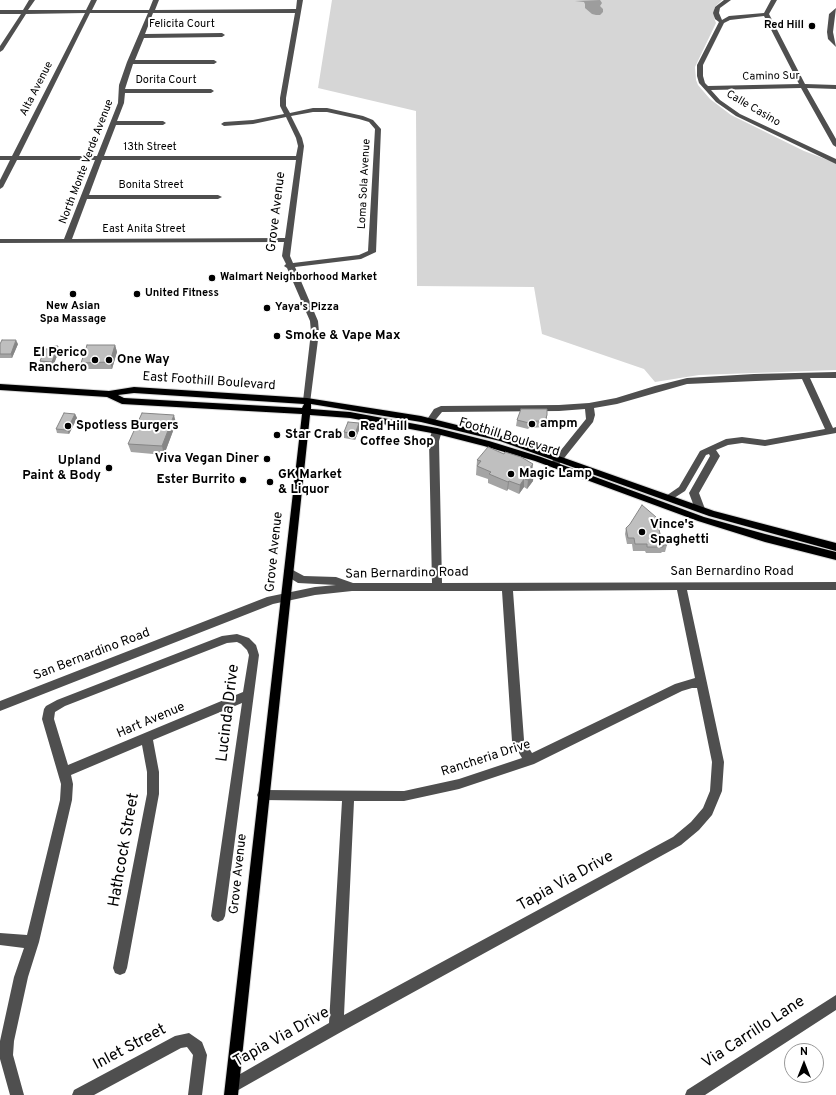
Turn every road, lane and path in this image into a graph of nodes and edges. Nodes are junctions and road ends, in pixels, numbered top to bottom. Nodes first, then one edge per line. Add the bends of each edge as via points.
1 (32, 0) edge
2 (94, 0) edge
3 (156, 0) edge
4 (300, 0) edge
5 (728, 0) edge
6 (774, 0) edge
7 (836, 10) edge
8 (151, 11) junction
9 (298, 11) junction
10 (0, 12) edge
11 (24, 12) junction
12 (88, 12) junction
13 (766, 14) junction
14 (722, 22) junction
15 (222, 35) dead end
16 (2, 36) dead end
17 (9, 36) junction
18 (141, 36) junction
19 (836, 45) edge
20 (0, 50) edge
21 (130, 62) junction
22 (214, 62) dead end
23 (803, 86) junction
24 (706, 88) junction
25 (836, 88) edge
26 (122, 91) junction
27 (211, 91) dead end
28 (287, 116) junction
29 (113, 123) junction
30 (163, 123) dead end
31 (224, 124) dead end
32 (836, 145) edge
33 (0, 158) edge
34 (14, 158) junction
35 (100, 158) junction
36 (300, 158) junction
37 (836, 162) edge
38 (0, 187) edge
39 (218, 197) dead end
40 (84, 198) junction
41 (288, 240) junction
42 (0, 241) edge
43 (67, 241) junction
44 (288, 266) junction
45 (805, 376) junction
46 (836, 376) edge
47 (0, 387) edge
48 (109, 394) junction
49 (307, 402) junction
50 (588, 406) junction
51 (306, 412) junction
52 (430, 421) junction
53 (437, 431) junction
54 (833, 431) edge
55 (711, 450) junction
56 (699, 459) junction
57 (557, 462) junction
58 (711, 463) junction
59 (682, 489) junction
60 (694, 493) junction
61 (668, 498) junction
62 (700, 509) junction
63 (836, 547) edge
64 (836, 556) edge
65 (289, 572) junction
66 (507, 586) junction
67 (681, 586) junction
68 (836, 586) edge
69 (352, 587) junction
70 (437, 587) junction
71 (287, 596) junction
72 (702, 683) junction
73 (249, 695) junction
74 (0, 706) edge
75 (148, 738) junction
76 (530, 760) junction
77 (64, 772) junction
78 (263, 795) junction
79 (348, 796) junction
80 (218, 916) dead end
81 (0, 939) edge
82 (32, 942) junction
83 (120, 968) dead end
84 (836, 1002) edge
85 (6, 1025) edge
86 (336, 1027) junction
87 (232, 1090) edge
88 (17, 1095) edge
89 (79, 1095) edge
90 (195, 1095) edge
91 (692, 1095) edge

1 - 11 street
2 - 12 street, Alta Avenue
3 - 8 street, North Monte Verde Avenue
4 - 9 street, Grove Avenue
5 - 14 street via 718,8 716,14
6 - 13 street
7 - 19 street via 832,14 830,32
8 - 9 street
8 - 12 street
8 - 18 street, North Monte Verde Avenue
9 - 28 street, Grove Avenue via 282,98
10 - 11 street
11 - 12 street
11 - 17 street
12 - 34 street, Alta Avenue
13 - 14 street via 728,18
13 - 23 street
14 - 24 street, Calle Casino via 700,65 700,76
15 - 18 street, Felicita Court
16 - 17 street
17 - 20 street
18 - 21 street, North Monte Verde Avenue
21 - 22 street
21 - 26 street, North Monte Verde Avenue
23 - 24 street, Camino Sur
23 - 25 street, Camino Sur
23 - 32 street
24 - 37 street, Calle Casino via 718,101 738,115
26 - 27 street, Dorita Court
26 - 29 street, North Monte Verde Avenue via 121,103
28 - 31 street
28 - 36 street, Grove Avenue via 299,138
28 - 44 street, Loma Sola Avenue via 313,110 327,110 361,117 371,121 378,129 372,252 361,257
29 - 30 street
29 - 35 street, North Monte Verde Avenue
33 - 34 street, 13th Street
34 - 35 street, 13th Street
34 - 38 street, Alta Avenue
35 - 36 street, 13th Street
35 - 40 street, North Monte Verde Avenue
36 - 41 street, Grove Avenue
39 - 40 street, Bonita Street
40 - 43 street, North Monte Verde Avenue
41 - 43 street, East Anita Street
41 - 44 street, Grove Avenue
42 - 43 street, East Anita Street
44 - 49 street, Grove Avenue via 314,321
45 - 46 street
45 - 50 street via 687,381 617,401
45 - 54 street
47 - 48 main road, East Foothill Boulevard
48 - 49 main road, East Foothill Boulevard via 134,390
48 - 51 main road, East Foothill Boulevard via 122,401
49 - 51 main road, Grove Avenue
49 - 52 main road, Foothill Boulevard via 359,408
50 - 52 street via 446,409 437,411
50 - 57 street via 590,420
51 - 53 main road, Foothill Boulevard via 358,416
51 - 65 main road, Grove Avenue
52 - 57 main road, Foothill Boulevard via 502,439
53 - 57 main road, Foothill Boulevard
53 - 70 street via 434,441
54 - 55 street via 765,443 742,440 726,442
55 - 56 street via 703,453
55 - 58 street via 715,456
56 - 58 street
56 - 59 street
57 - 61 main road, Foothill Boulevard
57 - 64 main road, Foothill Boulevard via 701,519
58 - 60 street
59 - 60 street
59 - 61 street
60 - 62 street
61 - 62 main road, Foothill Boulevard
62 - 63 main road, Foothill Boulevard
65 - 69 street via 302,580 336,581
65 - 71 main road, Grove Avenue
66 - 67 street, San Bernardino Road
66 - 70 street, San Bernardino Road
66 - 76 street via 518,741
67 - 68 street, San Bernardino Road
67 - 72 street, Tapia Via Drive
69 - 70 street, San Bernardino Road
69 - 71 street, San Bernardino Road
71 - 74 street, San Bernardino Road via 269,600
71 - 78 main road, Grove Avenue
72 - 76 street, Rancheria Drive via 679,687
72 - 86 street, Tapia Via Drive via 718,762 718,776 716,791 708,810 695,826 677,841
73 - 75 street, Hart Avenue
73 - 77 street, Lucinda Drive via 254,656 252,648 237,638 226,639 61,703 50,709 48,719
73 - 80 street, Lucinda Drive
75 - 77 street, Hart Avenue
75 - 83 street, Hathcock Street via 153,794
76 - 79 street, Rancheria Drive via 459,784 404,796
77 - 82 street, Lucinda Drive via 67,784 66,800
78 - 79 street, Rancheria Drive
78 - 87 main road, Grove Avenue
79 - 86 street
81 - 82 street
82 - 85 street, Lucinda Drive
84 - 91 street, Via Carrillo Lane
85 - 88 street, Lucinda Drive via 6,1055
86 - 87 street, Tapia Via Drive
89 - 90 street, Inlet Street via 180,1041 189,1040 197,1046 200,1055

